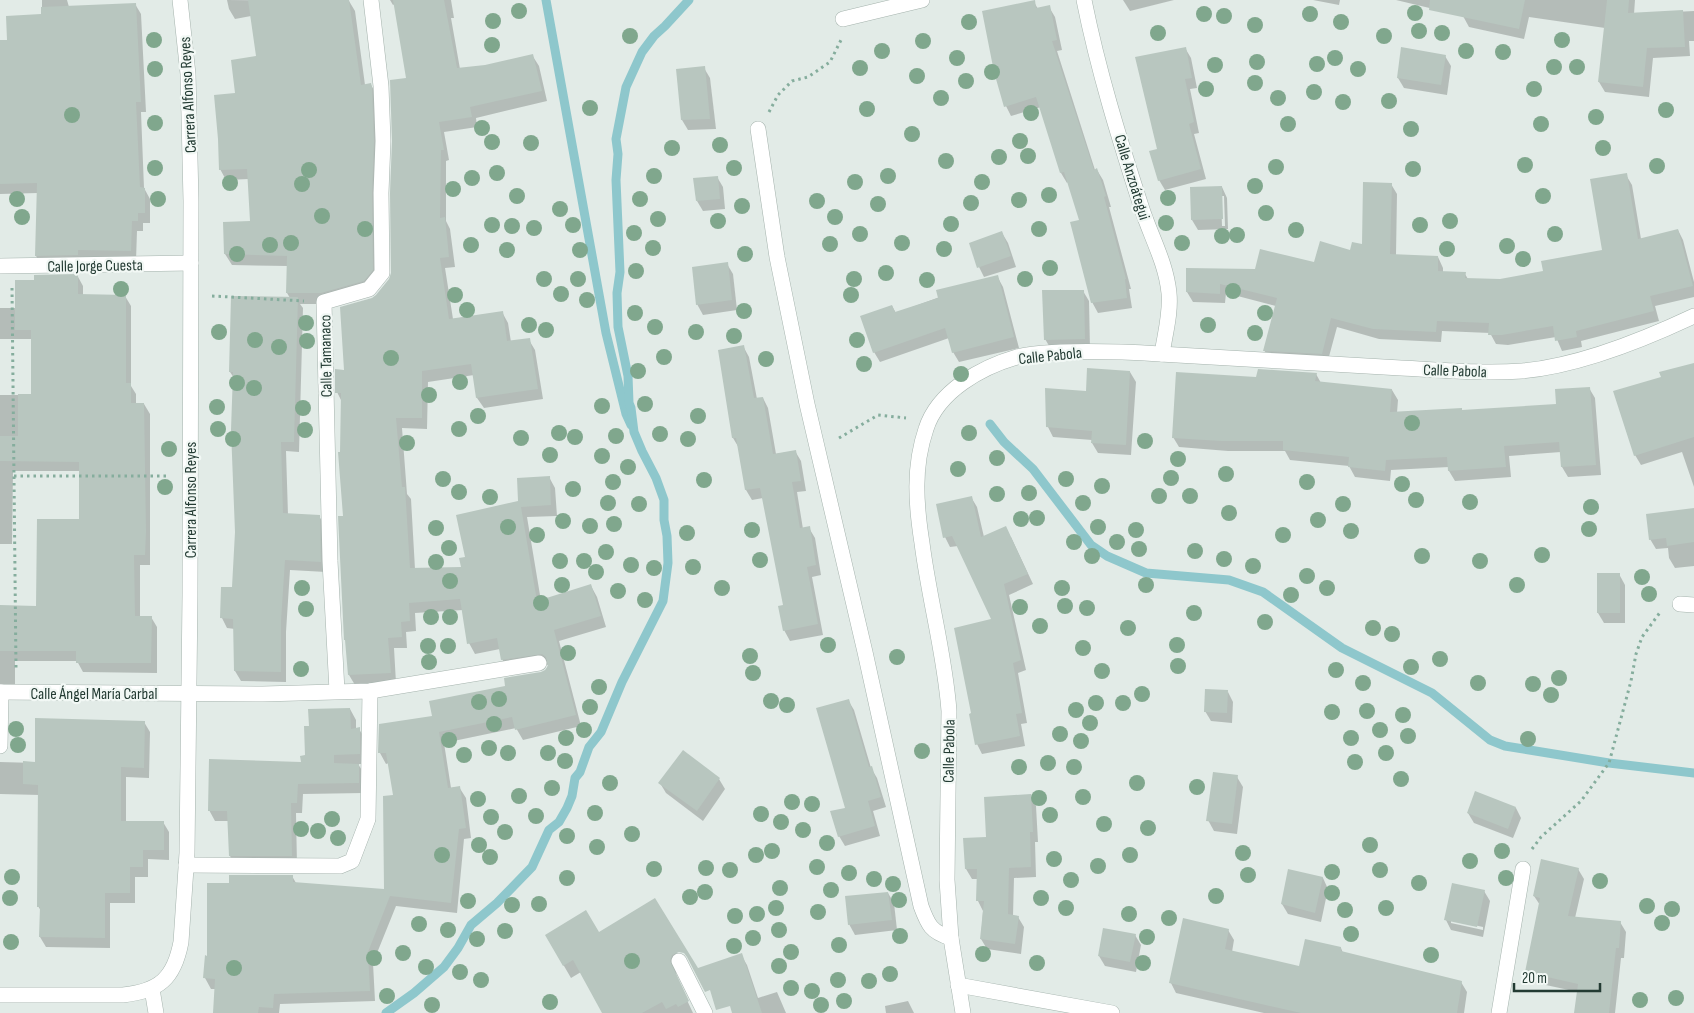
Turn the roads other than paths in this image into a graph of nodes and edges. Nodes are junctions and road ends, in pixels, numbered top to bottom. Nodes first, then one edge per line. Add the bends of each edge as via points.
1 (180, 0) edge
2 (371, 0) edge
3 (922, 0) edge
4 (1084, 0) edge
5 (843, 19) road end
6 (758, 129) road end
7 (191, 263) junction
8 (6, 266) edge
9 (1694, 316) edge
10 (1162, 354) junction
11 (538, 663) dead end
12 (338, 691) junction
13 (370, 691) junction
14 (0, 692) edge
15 (188, 693) junction
16 (0, 746) edge
17 (186, 866) junction
18 (1523, 869) road end
19 (951, 938) junction
20 (678, 961) dead end
21 (958, 985) junction
22 (152, 989) junction
23 (0, 996) edge
24 (156, 1013) edge
25 (705, 1013) edge
26 (963, 1013) edge
27 (1112, 1013) edge
28 (1499, 1013) edge

1 - 7 street, Carrera Alfonso Reyes via 188,74
2 - 12 street, Calle Tamanaco via 381,86 382,273 369,289 324,302 330,561
3 - 5 street
4 - 10 street, Calle Anzoátegui via 1100,70 1141,209 1168,283 1168,313
6 - 19 street via 778,257 818,450 921,906 928,924 939,934
7 - 8 street, Calle Jorge Cuesta
7 - 15 street, Carrera Alfonso Reyes
9 - 10 street, Calle Pabola via 1604,352 1522,371 1315,364
10 - 19 street, Calle Pabola via 1106,351 1019,356 978,373 947,395 929,421 920,453 917,506 949,711 947,880
11 - 13 street, Calle Ángel María Carbal
12 - 13 street, Calle Ángel María Carbal
12 - 15 street, Calle Ángel María Carbal
13 - 17 street via 368,819 352,861 340,866
14 - 15 street, Calle Ángel María Carbal
14 - 16 street
15 - 17 street, Carrera Alfonso Reyes
17 - 22 street, Carrera Alfonso Reyes via 182,942 172,971
18 - 28 street
19 - 21 street, Calle Pabola
20 - 25 street
21 - 26 street, Calle Pabola
21 - 27 street
22 - 23 street via 122,995
22 - 24 street

